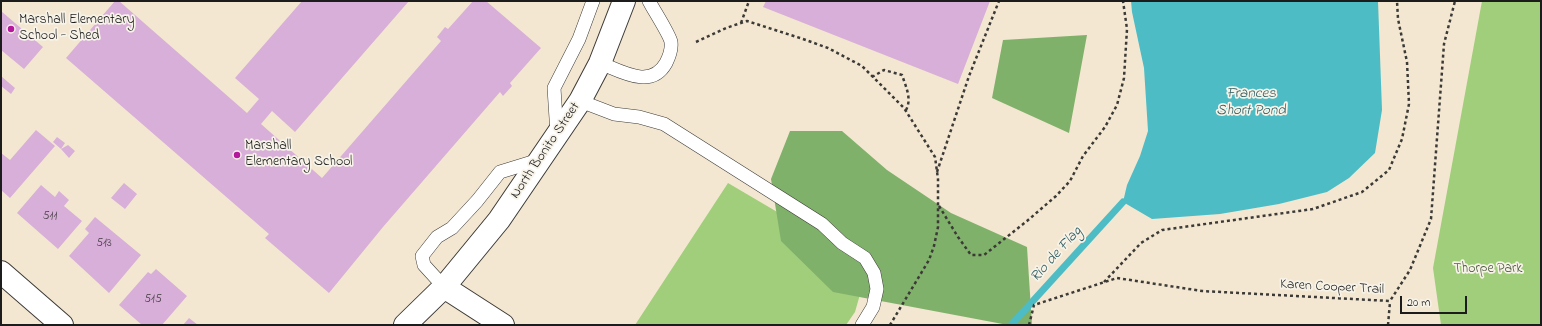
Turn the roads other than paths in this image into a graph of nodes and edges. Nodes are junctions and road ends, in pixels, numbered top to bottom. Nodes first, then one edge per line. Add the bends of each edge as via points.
1 (593, 1) edge
2 (624, 1) edge
3 (649, 1) edge
4 (600, 62) junction
5 (580, 101) junction
6 (557, 135) junction
7 (540, 160) junction
8 (1, 272) edge
9 (444, 287) junction
10 (62, 325) edge
11 (405, 325) edge
12 (503, 325) edge
13 (862, 325) edge

1 - 6 lane via 579,39 554,88
2 - 4 street, North Bonito Street
3 - 4 lane via 671,42 670,57 662,71 649,78 632,76
4 - 5 street, North Bonito Street
5 - 6 street, North Bonito Street
5 - 13 lane via 614,114 664,124 822,224 842,243 865,258 874,273 877,289 873,306
6 - 7 street, North Bonito Street
7 - 9 street, North Bonito Street via 499,220
7 - 9 lane via 500,172 477,202 452,228 436,238 422,256 424,265
8 - 10 street
9 - 11 street, North Bonito Street
9 - 12 street

